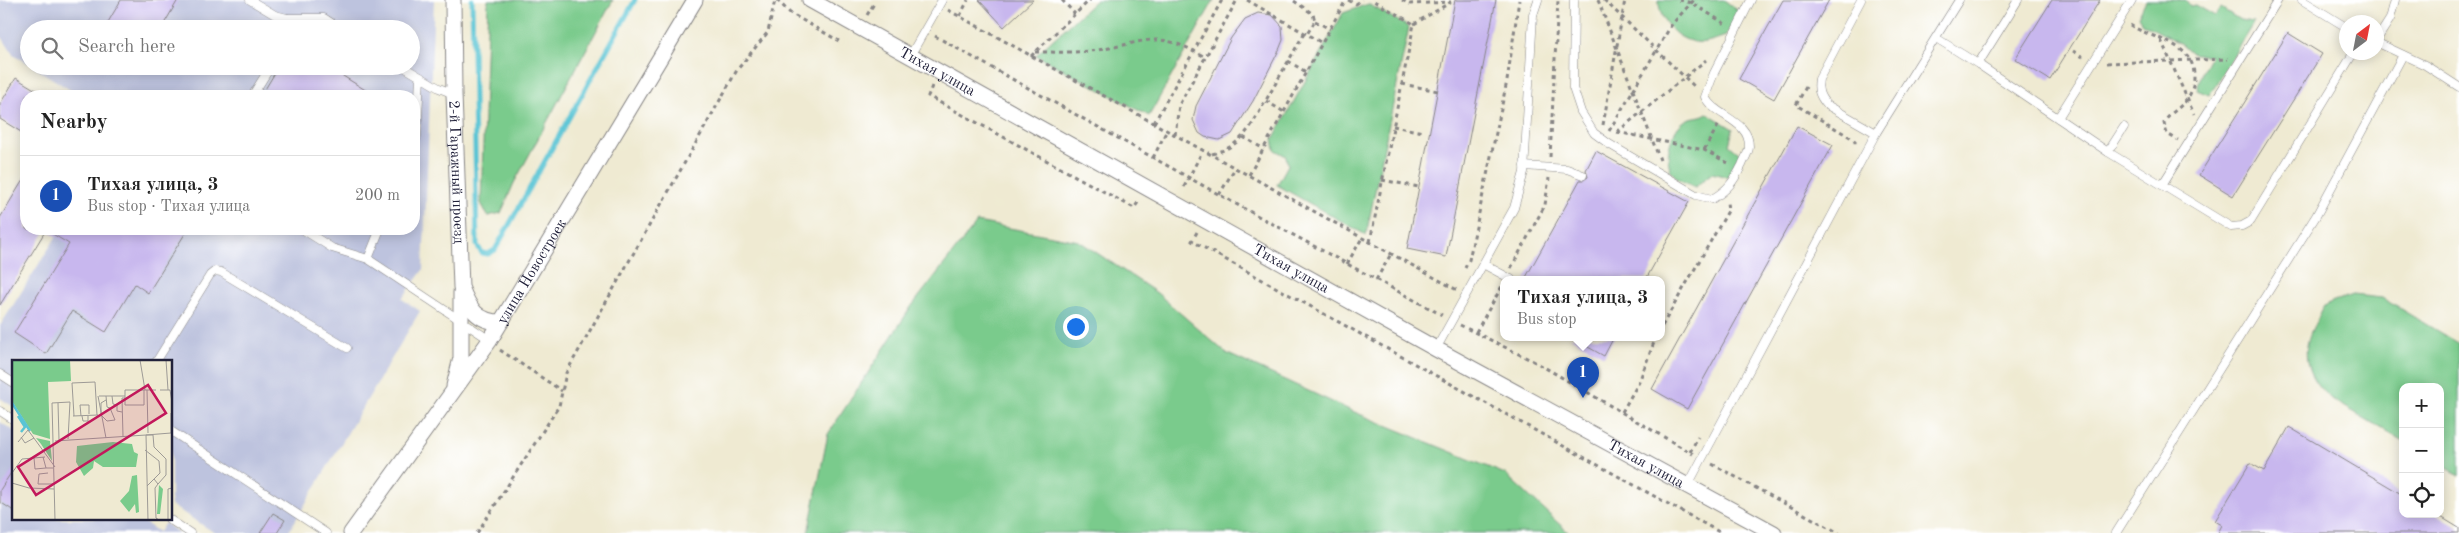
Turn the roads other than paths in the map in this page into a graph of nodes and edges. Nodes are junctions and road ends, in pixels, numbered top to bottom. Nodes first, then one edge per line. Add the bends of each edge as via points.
1 (250, 0) edge
2 (453, 0) edge
3 (695, 0) edge
4 (810, 0) edge
5 (1538, 0) edge
6 (1574, 0) edge
7 (1751, 0) edge
8 (1861, 0) edge
9 (1959, 0) edge
10 (2018, 0) edge
11 (2132, 0) edge
12 (2278, 0) edge
13 (2302, 0) edge
14 (2395, 0) edge
15 (940, 2) edge
16 (288, 18) joint
17 (327, 20) edge
18 (2339, 23) edge
19 (2384, 29) edge
20 (1936, 38) junction
21 (2384, 46) edge
22 (2403, 55) junction
23 (910, 56) junction
24 (2349, 60) edge
25 (1978, 64) junction
26 (265, 75) edge
27 (417, 75) edge
28 (420, 77) junction
29 (2459, 86) edge
30 (256, 90) edge
31 (419, 90) edge
32 (454, 94) junction
33 (2058, 118) junction
34 (2124, 127) dead end
35 (1876, 133) junction
36 (2108, 152) junction
37 (1524, 166) junction
38 (1583, 176) dead end
39 (2162, 185) junction
40 (311, 235) edge
41 (378, 235) edge
42 (368, 259) junction
43 (1483, 264) junction
44 (1502, 276) edge
45 (461, 287) junction
46 (460, 321) junction
47 (501, 322) junction
48 (490, 340) junction
49 (347, 348) dead end
50 (1436, 349) junction
51 (157, 360) edge
52 (0, 374) edge
53 (12, 382) edge
54 (452, 392) junction
55 (0, 411) edge
56 (12, 419) edge
57 (172, 432) edge
58 (1688, 485) junction
59 (170, 520) edge
60 (190, 533) edge
61 (326, 533) edge
62 (351, 533) edge
63 (1774, 533) edge
64 (2116, 533) edge

1 - 16 lane via 275,15
2 - 32 street, 2-й Гаражный проезд
3 - 47 street, улица Новостроек
4 - 23 street, Тихая улица
5 - 37 lane via 1532,15
6 - 7 lane via 1574,88 1581,112 1594,133 1696,195 1712,199 1726,191 1735,180 1750,148 1746,134 1735,121 1717,111 1705,97
8 - 35 lane via 1818,86 1827,105
9 - 20 lane
10 - 25 lane
11 - 33 lane
12 - 39 lane
13 - 18 lane
14 - 19 lane
15 - 23 lane
16 - 17 lane
20 - 25 lane
20 - 35 lane
21 - 22 lane
22 - 29 lane
22 - 64 lane via 2316,216
23 - 50 street, Тихая улица
24 - 39 lane via 2247,224 2237,228 2226,225
25 - 33 lane
26 - 30 lane
27 - 28 lane
28 - 31 lane
28 - 32 lane
32 - 45 street, 2-й Гаражный проезд
33 - 36 lane
34 - 36 lane
35 - 58 lane
36 - 39 lane
37 - 38 lane via 1567,169
37 - 43 lane via 1514,208
40 - 42 lane via 332,248
41 - 42 lane
42 - 46 lane
43 - 44 lane
43 - 50 lane
45 - 46 street
45 - 47 street, 2-й Гаражный проезд via 474,313 491,322
46 - 48 lane
46 - 54 street via 460,358
47 - 48 street, улица Новостроек
48 - 54 street, улица Новостроек
49 - 51 lane via 221,272 214,271
50 - 58 street, Тихая улица
52 - 53 lane
54 - 62 street, улица Новостроек
55 - 56 lane
57 - 61 lane
58 - 63 street, Тихая улица
59 - 60 lane

